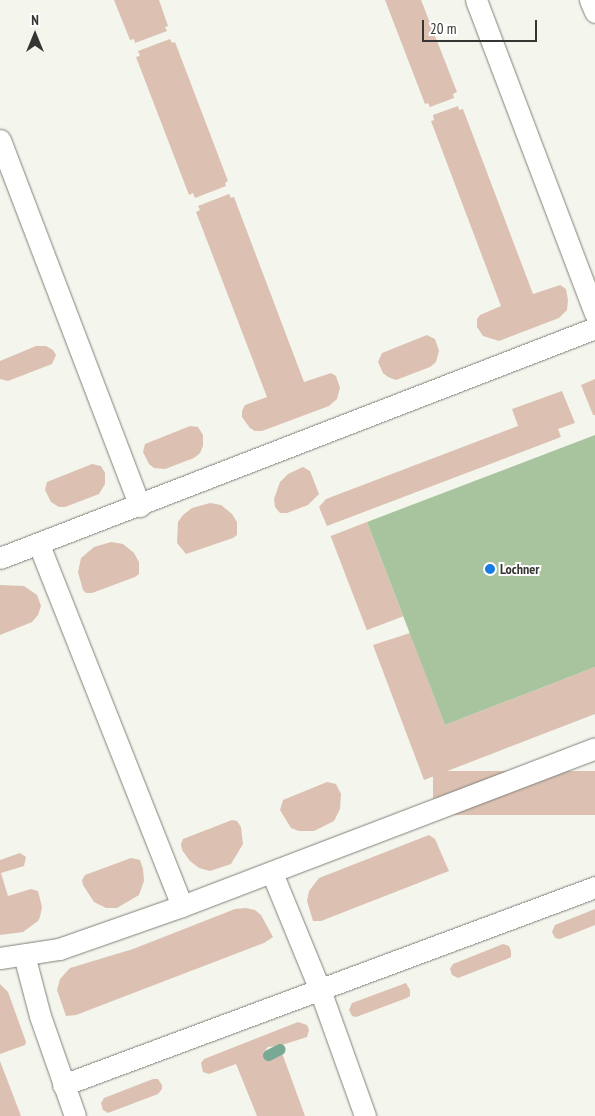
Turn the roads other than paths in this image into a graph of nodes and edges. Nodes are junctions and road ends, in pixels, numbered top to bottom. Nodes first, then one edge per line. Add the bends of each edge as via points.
1 (476, 0) edge
2 (590, 0) edge
3 (595, 12) edge
4 (0, 140) edge
5 (595, 312) edge
6 (595, 328) edge
7 (140, 506) junction
8 (39, 544) junction
9 (0, 558) edge
10 (595, 748) edge
11 (272, 873) junction
12 (595, 887) edge
13 (182, 906) junction
14 (24, 955) junction
15 (0, 958) edge
16 (320, 990) junction
17 (63, 1085) junction
18 (75, 1116) edge
19 (365, 1116) edge

1 - 5 lane
2 - 3 lane
4 - 7 lane
6 - 7 lane
7 - 8 lane
8 - 9 lane
8 - 13 lane
10 - 11 lane
11 - 13 lane
11 - 16 lane
12 - 16 lane
13 - 14 lane via 77,944
14 - 15 lane
14 - 17 lane
16 - 17 lane
16 - 19 lane
17 - 18 lane

